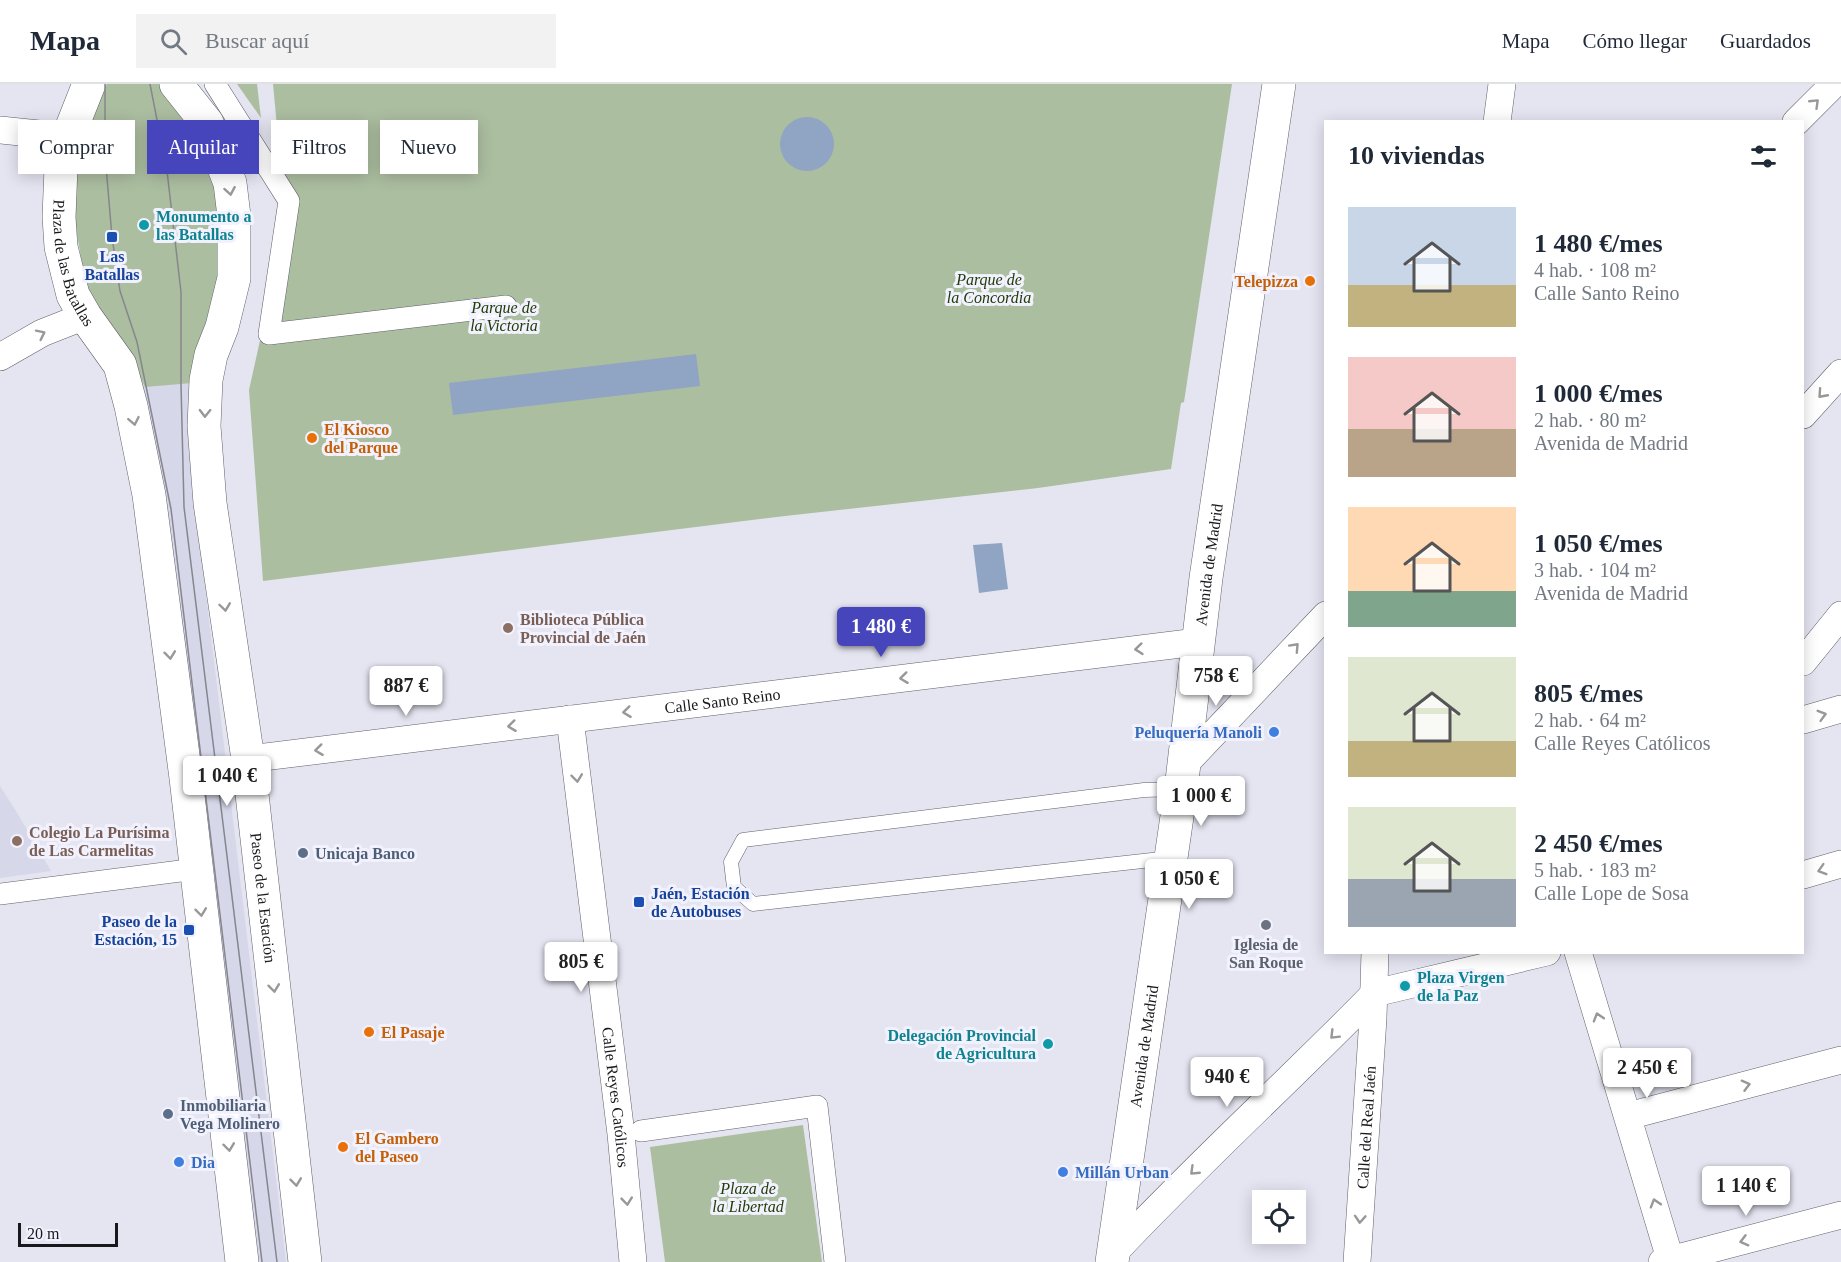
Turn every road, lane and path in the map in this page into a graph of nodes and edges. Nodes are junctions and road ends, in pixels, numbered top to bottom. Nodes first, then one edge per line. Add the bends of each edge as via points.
1 (89, 84) edge
2 (176, 84) edge
3 (215, 84) edge
4 (1279, 84) edge
5 (1502, 84) edge
6 (1834, 84) edge
7 (75, 120) edge
8 (1497, 120) edge
9 (1798, 120) edge
10 (0, 130) edge
11 (18, 132) edge
12 (60, 174) edge
13 (506, 306) dead end
14 (85, 316) junction
15 (0, 357) edge
16 (1841, 373) edge
17 (1804, 414) edge
18 (1841, 615) edge
19 (1324, 617) edge
20 (1197, 642) junction
21 (1804, 661) edge
22 (1841, 709) edge
23 (570, 719) junction
24 (1804, 720) edge
25 (248, 759) junction
26 (1182, 777) junction
27 (1170, 858) junction
28 (1841, 864) edge
29 (196, 869) junction
30 (1804, 875) edge
31 (0, 894) edge
32 (1375, 954) edge
33 (1539, 954) edge
34 (1579, 954) edge
35 (1375, 993) junction
36 (1841, 1060) edge
37 (1628, 1116) junction
38 (641, 1131) dead end
39 (1841, 1215) edge
40 (1112, 1258) edge
41 (1668, 1261) edge
42 (242, 1262) edge
43 (305, 1262) edge
44 (633, 1262) edge
45 (835, 1262) edge
46 (1357, 1262) edge

1 - 7 main road, Plaza de las Batallas
2 -> 25 main road, Paseo de la Estación via 207,123 230,183 234,216 234,278 211,355 204,426 210,503
3 - 13 street via 289,201 269,334
4 - 20 main road, Avenida de Madrid
5 - 8 street
9 -> 6 street
10 - 11 street
12 - 14 main road, Plaza de las Batallas via 62,246 73,295
15 -> 14 street via 42,333
14 -> 29 main road, Plaza de las Batallas via 120,365 149,495
16 -> 17 street
18 - 21 street
26 -> 19 street
20 -> 23 street, Calle Santo Reino
20 - 26 main road, Avenida de Madrid
24 -> 22 street
23 -> 25 street, Calle Santo Reino
23 -> 44 street, Calle Reyes Católicos
25 -> 43 main road, Paseo de la Estación
26 - 27 main road, Avenida de Madrid
26 - 27 lane via 1144,790 743,840 731,862 734,887 753,903
27 - 40 main road, Avenida de Madrid
28 -> 30 street
29 - 31 street
29 -> 42 main road
32 - 35 street, Calle del Real Jaén
33 - 35 street
37 -> 34 street
35 -> 40 street via 1156,1208
35 -> 46 street, Calle del Real Jaén
37 -> 36 street
41 -> 37 street
38 - 45 street via 817,1106
39 -> 41 street

